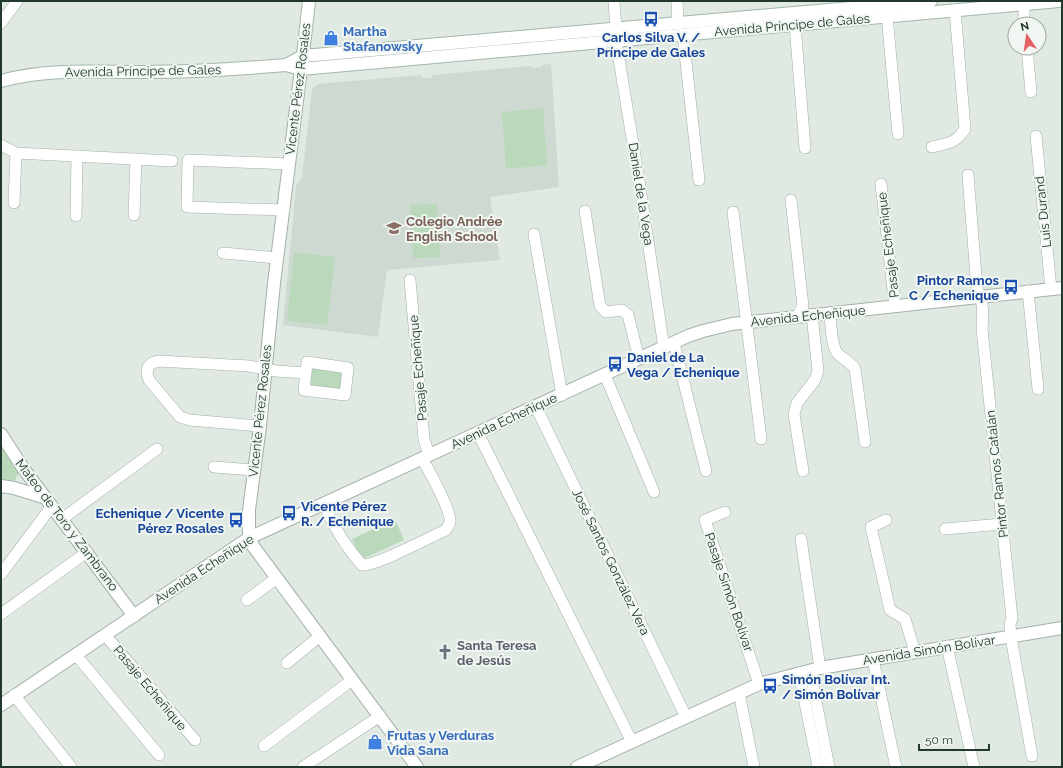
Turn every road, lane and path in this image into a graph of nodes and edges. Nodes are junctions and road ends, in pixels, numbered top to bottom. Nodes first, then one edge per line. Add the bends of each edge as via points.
1 (17, 1) edge
2 (309, 1) edge
3 (614, 1) edge
4 (677, 1) edge
5 (930, 1) edge
6 (1060, 1) edge
7 (908, 2) edge
8 (1024, 4) junction
9 (955, 10) junction
10 (887, 16) junction
11 (1024, 16) edge
12 (678, 23) junction
13 (1, 24) edge
14 (795, 25) junction
15 (616, 29) junction
16 (683, 35) junction
17 (616, 41) junction
18 (303, 56) junction
19 (1028, 56) edge
20 (286, 65) junction
21 (301, 69) junction
22 (1, 81) edge
23 (1031, 92) dead end
24 (898, 134) dead end
25 (1036, 136) dead end
26 (1, 145) edge
27 (932, 147) dead end
28 (805, 148) dead end
29 (16, 153) junction
30 (77, 156) junction
31 (136, 159) junction
32 (172, 161) dead end
33 (289, 164) junction
34 (968, 175) dead end
35 (699, 180) dead end
36 (881, 184) dead end
37 (791, 200) dead end
38 (14, 203) dead end
39 (284, 210) junction
40 (585, 211) dead end
41 (733, 212) dead end
42 (134, 215) dead end
43 (76, 216) dead end
44 (534, 234) dead end
45 (223, 253) dead end
46 (277, 258) junction
47 (410, 280) dead end
48 (1057, 288) edge
49 (1028, 291) junction
50 (978, 294) junction
51 (895, 306) junction
52 (830, 313) junction
53 (805, 314) junction
54 (747, 323) junction
55 (669, 345) junction
56 (639, 359) junction
57 (265, 368) junction
58 (306, 373) dead end
59 (605, 375) junction
60 (1038, 389) dead end
61 (562, 394) junction
62 (536, 406) junction
63 (260, 426) junction
64 (478, 433) junction
65 (1, 434) edge
66 (761, 439) dead end
67 (865, 442) dead end
68 (157, 449) dead end
69 (426, 457) junction
70 (214, 467) dead end
71 (254, 470) junction
72 (706, 471) dead end
73 (803, 471) dead end
74 (32, 481) junction
75 (1, 486) edge
76 (14, 488) junction
77 (654, 492) dead end
78 (49, 502) junction
79 (324, 504) junction
80 (725, 512) dead end
81 (62, 519) junction
82 (886, 520) dead end
83 (1002, 524) junction
84 (944, 529) dead end
85 (249, 538) junction
86 (801, 538) dead end
87 (87, 552) junction
88 (5, 563) edge
89 (1, 574) edge
90 (277, 578) junction
91 (247, 600) dead end
92 (1, 614) edge
93 (134, 616) junction
94 (1062, 628) edge
95 (105, 635) junction
96 (320, 636) junction
97 (1016, 636) junction
98 (947, 646) junction
99 (915, 652) junction
100 (76, 655) junction
101 (873, 659) junction
102 (287, 663) dead end
103 (810, 671) junction
104 (352, 680) junction
105 (760, 684) junction
106 (739, 693) junction
107 (14, 695) junction
108 (1, 705) edge
109 (380, 716) junction
110 (686, 717) junction
111 (194, 740) dead end
112 (632, 742) junction
113 (264, 746) dead end
114 (160, 755) dead end
115 (1032, 756) dead end
116 (71, 767) edge
117 (303, 767) edge
118 (417, 767) edge
119 (577, 767) edge
120 (754, 767) edge
121 (818, 767) edge
122 (829, 767) edge
123 (896, 767) edge
124 (974, 767) edge

1 - 13 street
2 - 18 street, Vicente Pérez Rosales
3 - 15 street
4 - 12 street
5 - 7 street, Avenida Príncipe de Gales
6 - 8 street, Avenida Príncipe de Gales
7 - 12 street, Avenida Príncipe de Gales
8 - 9 street, Avenida Príncipe de Gales
8 - 11 street
9 - 10 street, Avenida Príncipe de Gales
9 - 27 street via 965,129 959,138
10 - 14 street, Avenida Príncipe de Gales
10 - 24 street
12 - 15 street, Avenida Príncipe de Gales
14 - 16 street, Avenida Príncipe de Gales
14 - 28 street
15 - 18 street, Avenida Príncipe de Gales
16 - 17 street, Avenida Príncipe de Gales
16 - 35 street
17 - 21 street, Avenida Príncipe de Gales
17 - 55 street, Daniel de la Vega
18 - 20 street, Avenida Príncipe de Gales
18 - 21 street, Vicente Pérez Rosales
19 - 23 street
20 - 21 street, Avenida Príncipe de Gales
20 - 22 street, Avenida Príncipe de Gales via 190,72 47,73
21 - 33 street, Vicente Pérez Rosales
25 - 48 street, Luis Durand
26 - 29 street
29 - 30 street
29 - 38 street
30 - 31 street
30 - 43 street
31 - 32 street
31 - 42 street
33 - 39 street, Vicente Pérez Rosales
33 - 39 street via 188,160 187,207
34 - 50 street
36 - 51 street, Pasaje Echeñique
37 - 53 street
39 - 46 street, Vicente Pérez Rosales
40 - 56 street via 600,306 606,312 622,310 628,315
41 - 54 street
44 - 61 street
45 - 46 street
46 - 57 street, Vicente Pérez Rosales
47 - 69 street, Pasaje Echeñique
48 - 49 street, Avenida Echeñique
49 - 50 street, Avenida Echeñique
49 - 60 street
50 - 51 street, Avenida Echeñique
50 - 83 street, Pintor Ramos Catalán via 983,313 982,329
51 - 52 street, Avenida Echeñique
52 - 53 street, Avenida Echeñique
52 - 67 street via 834,347 855,369
53 - 54 street, Avenida Echeñique
53 - 73 street via 818,371 815,380 797,403 794,414
54 - 55 street, Avenida Echeñique via 703,331
54 - 66 street
55 - 56 street, Avenida Echeñique
55 - 72 street
56 - 59 street, Avenida Echeñique
57 - 58 street
57 - 63 street, Vicente Pérez Rosales
57 - 63 street via 158,361 148,367 147,374 149,380 180,417
59 - 61 street, Avenida Echeñique
59 - 77 street
61 - 62 street, Avenida Echeñique
62 - 64 street, Avenida Echeñique
62 - 110 street, José Santos González Vera
63 - 71 street, Vicente Pérez Rosales
64 - 69 street, Avenida Echeñique
64 - 112 street
65 - 74 street, Mateo de Toro y Zambrano
68 - 81 street
69 - 79 street, Avenida Echeñique
69 - 79 street, Pasaje Echeñique via 450,515 450,523 446,530 378,561 362,565 335,528
70 - 71 street
71 - 85 street, Vicente Pérez Rosales via 249,510
74 - 76 street
74 - 78 street, Mateo de Toro y Zambrano
75 - 76 street
76 - 78 street
78 - 81 street, Mateo de Toro y Zambrano
78 - 88 street
79 - 85 street, Avenida Echeñique
80 - 105 street, Pasaje Simón Bolívar via 705,520
81 - 87 street, Mateo de Toro y Zambrano
82 - 99 street via 871,527 890,610 904,619
83 - 84 street
83 - 97 street, Pintor Ramos Catalán via 1012,618 1010,624
85 - 90 street
85 - 93 street, Avenida Echeñique
86 - 103 street
87 - 92 street
87 - 93 street, Mateo de Toro y Zambrano
88 - 89 street
90 - 91 street
90 - 96 street
93 - 95 street, Avenida Echeñique
94 - 97 street, Avenida Simón Bolívar
95 - 100 street, Avenida Echeñique
95 - 111 street, Pasaje Echeñique
96 - 102 street
96 - 104 street
97 - 98 street, Avenida Simón Bolívar
97 - 115 street
98 - 99 street, Avenida Simón Bolívar
98 - 124 street
99 - 101 street, Avenida Simón Bolívar
100 - 107 street, Avenida Echeñique
100 - 114 street
101 - 103 street, Avenida Simón Bolívar
101 - 123 street
103 - 105 street, Avenida Simón Bolívar
103 - 121 street
103 - 122 street
104 - 109 street
104 - 113 street
105 - 106 street, Avenida Simón Bolívar
106 - 110 street, Avenida Simón Bolívar
106 - 120 street
107 - 108 street, Avenida Echeñique
107 - 116 street
109 - 117 street
109 - 118 street
110 - 112 street, Avenida Simón Bolívar
112 - 119 street, Avenida Simón Bolívar

